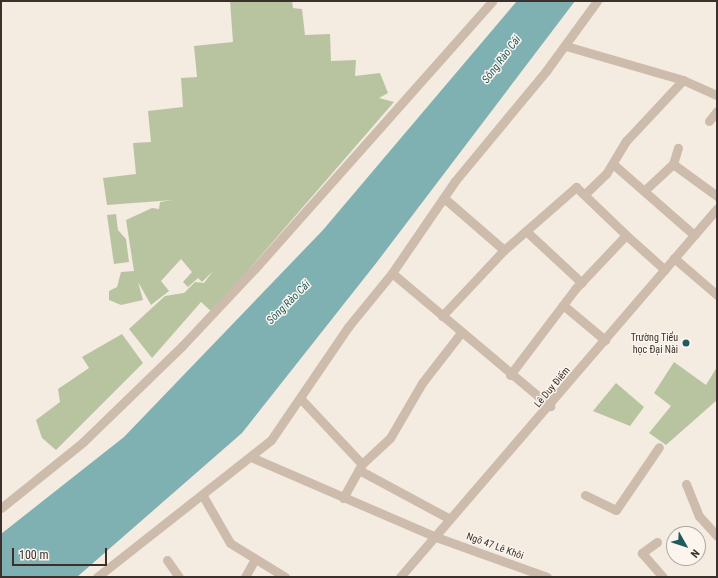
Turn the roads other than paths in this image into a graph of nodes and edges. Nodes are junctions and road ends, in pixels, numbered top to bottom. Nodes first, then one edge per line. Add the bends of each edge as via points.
1 (492, 1) edge
2 (597, 1) edge
3 (566, 46) junction
4 (683, 80) junction
5 (717, 95) edge
6 (717, 111) edge
7 (709, 121) dead end
8 (678, 148) dead end
9 (613, 164) junction
10 (673, 164) junction
11 (645, 190) junction
12 (584, 194) junction
13 (717, 196) edge
14 (444, 198) junction
15 (717, 209) edge
16 (526, 232) junction
17 (626, 235) junction
18 (694, 235) junction
19 (504, 250) junction
20 (674, 258) junction
21 (664, 270) junction
22 (392, 273) junction
23 (582, 283) junction
24 (717, 295) edge
25 (563, 305) junction
26 (442, 316) junction
27 (460, 334) junction
28 (605, 340) junction
29 (510, 375) junction
30 (300, 398) junction
31 (550, 406) junction
32 (659, 447) dead end
33 (251, 457) junction
34 (361, 467) junction
35 (686, 484) dead end
36 (585, 495) dead end
37 (203, 496) junction
38 (343, 498) junction
39 (1, 508) edge
40 (450, 519) junction
41 (715, 531) edge
42 (436, 537) junction
43 (657, 542) dead end
44 (255, 559) junction
45 (167, 560) dead end
46 (524, 573) edge
47 (403, 574) edge
48 (97, 577) edge
49 (179, 577) edge
50 (244, 577) edge
51 (284, 577) edge
52 (414, 577) edge
53 (547, 577) edge
54 (663, 577) edge

1 - 39 street via 264,259 183,345 83,442
2 - 3 street
3 - 4 street
3 - 14 street
4 - 5 street
4 - 9 street via 626,141
6 - 7 street
8 - 10 street
9 - 11 street
9 - 12 street
10 - 11 street
10 - 13 street
11 - 18 street
12 - 16 street via 576,187
12 - 17 street
14 - 19 street
14 - 22 street
15 - 18 street, Lê Duy Điếm
16 - 19 street
16 - 23 street
17 - 21 street
17 - 23 street
18 - 20 street, Lê Duy Điếm
19 - 26 street
20 - 21 street, Lê Duy Điếm
20 - 24 street
21 - 28 street, Lê Duy Điếm
22 - 26 street
22 - 30 street via 348,327
23 - 25 street
25 - 28 street
25 - 29 street
26 - 27 street
27 - 29 street
27 - 34 street via 422,383 390,438
28 - 31 street, Lê Duy Điếm
29 - 31 street
30 - 33 street via 277,432
30 - 34 street
31 - 40 street, Lê Duy Điếm
32 - 36 street via 616,510
33 - 37 street
33 - 38 street, Ngõ 47 Lê Khôi
34 - 38 street
34 - 40 street
35 - 41 street via 692,503
37 - 44 street via 230,543
37 - 48 street
38 - 42 street, Ngõ 47 Lê Khôi
40 - 42 street, Lê Duy Điếm
42 - 46 street, Ngõ 47 Lê Khôi
42 - 47 street, Lê Duy Điếm
43 - 54 street via 642,553
44 - 50 street
44 - 51 street
45 - 49 street
46 - 53 street, Ngõ 47 Lê Khôi
47 - 52 street

